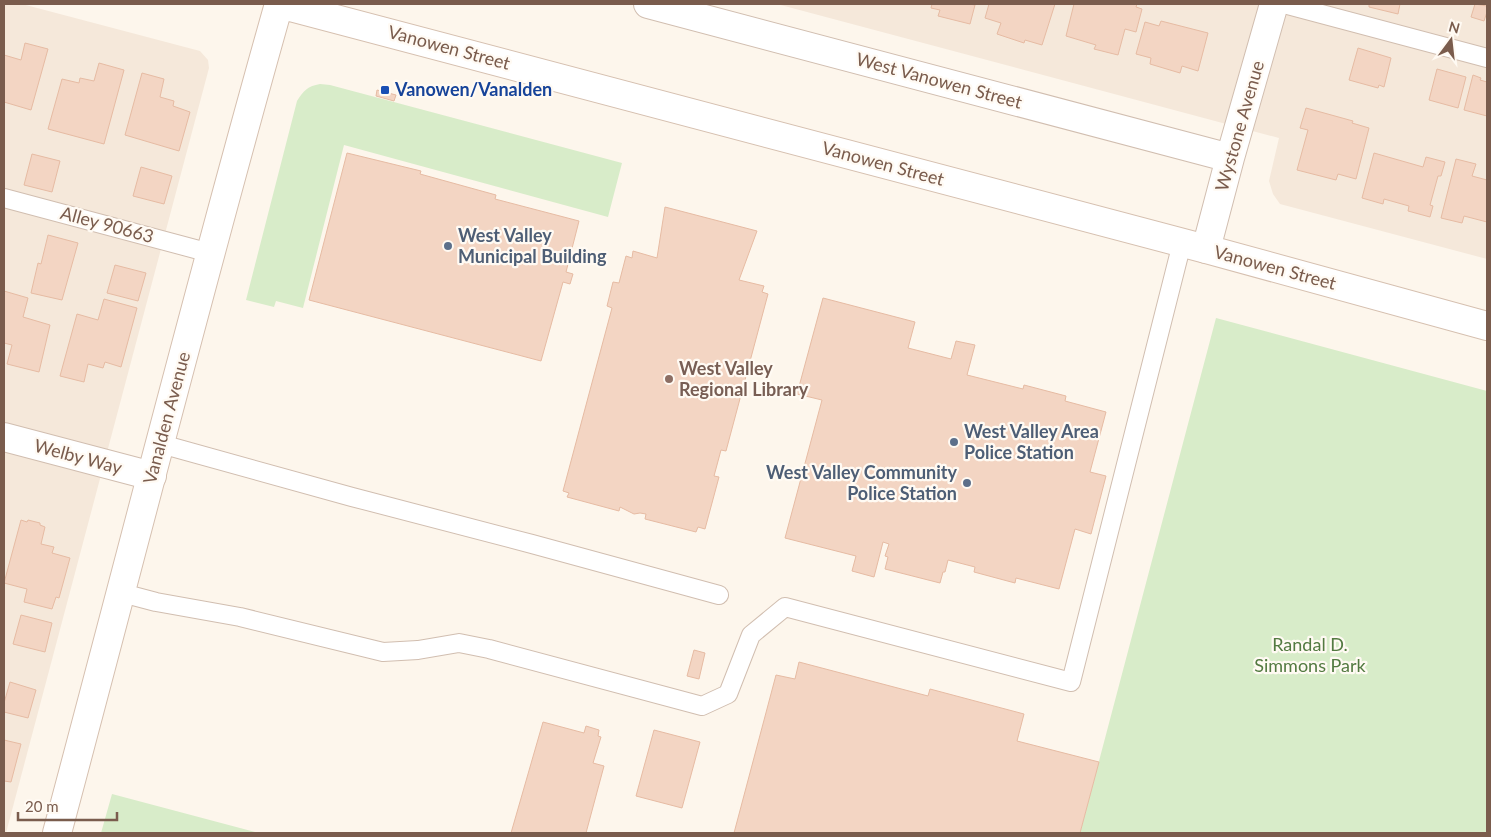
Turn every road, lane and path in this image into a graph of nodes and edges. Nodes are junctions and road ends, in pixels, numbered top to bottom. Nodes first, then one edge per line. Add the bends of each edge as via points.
1 (279, 4) edge
2 (648, 4) edge
3 (1274, 4) edge
4 (1284, 4) edge
5 (1487, 58) edge
6 (1230, 158) junction
7 (4, 198) edge
8 (1194, 246) junction
9 (210, 253) junction
10 (1487, 326) edge
11 (4, 437) edge
12 (161, 444) junction
13 (152, 476) junction
14 (122, 593) junction
15 (719, 595) dead end
16 (57, 833) edge

1 - 8 street, Vanowen Street
1 - 9 street, Vanalden Avenue
2 - 6 street, West Vanowen Street
3 - 6 street, Wystone Avenue
4 - 5 lane
6 - 8 street, Wystone Avenue
7 - 9 lane, Alley 90663
8 - 10 street, Vanowen Street
8 - 14 lane via 1071,682 785,607 752,635 728,694 702,706 481,647 459,643 384,652 240,617
9 - 12 street, Vanalden Avenue
11 - 13 street, Welby Way
12 - 13 street, Vanalden Avenue
12 - 15 lane
13 - 14 street, Vanalden Avenue
14 - 16 street, Vanalden Avenue

